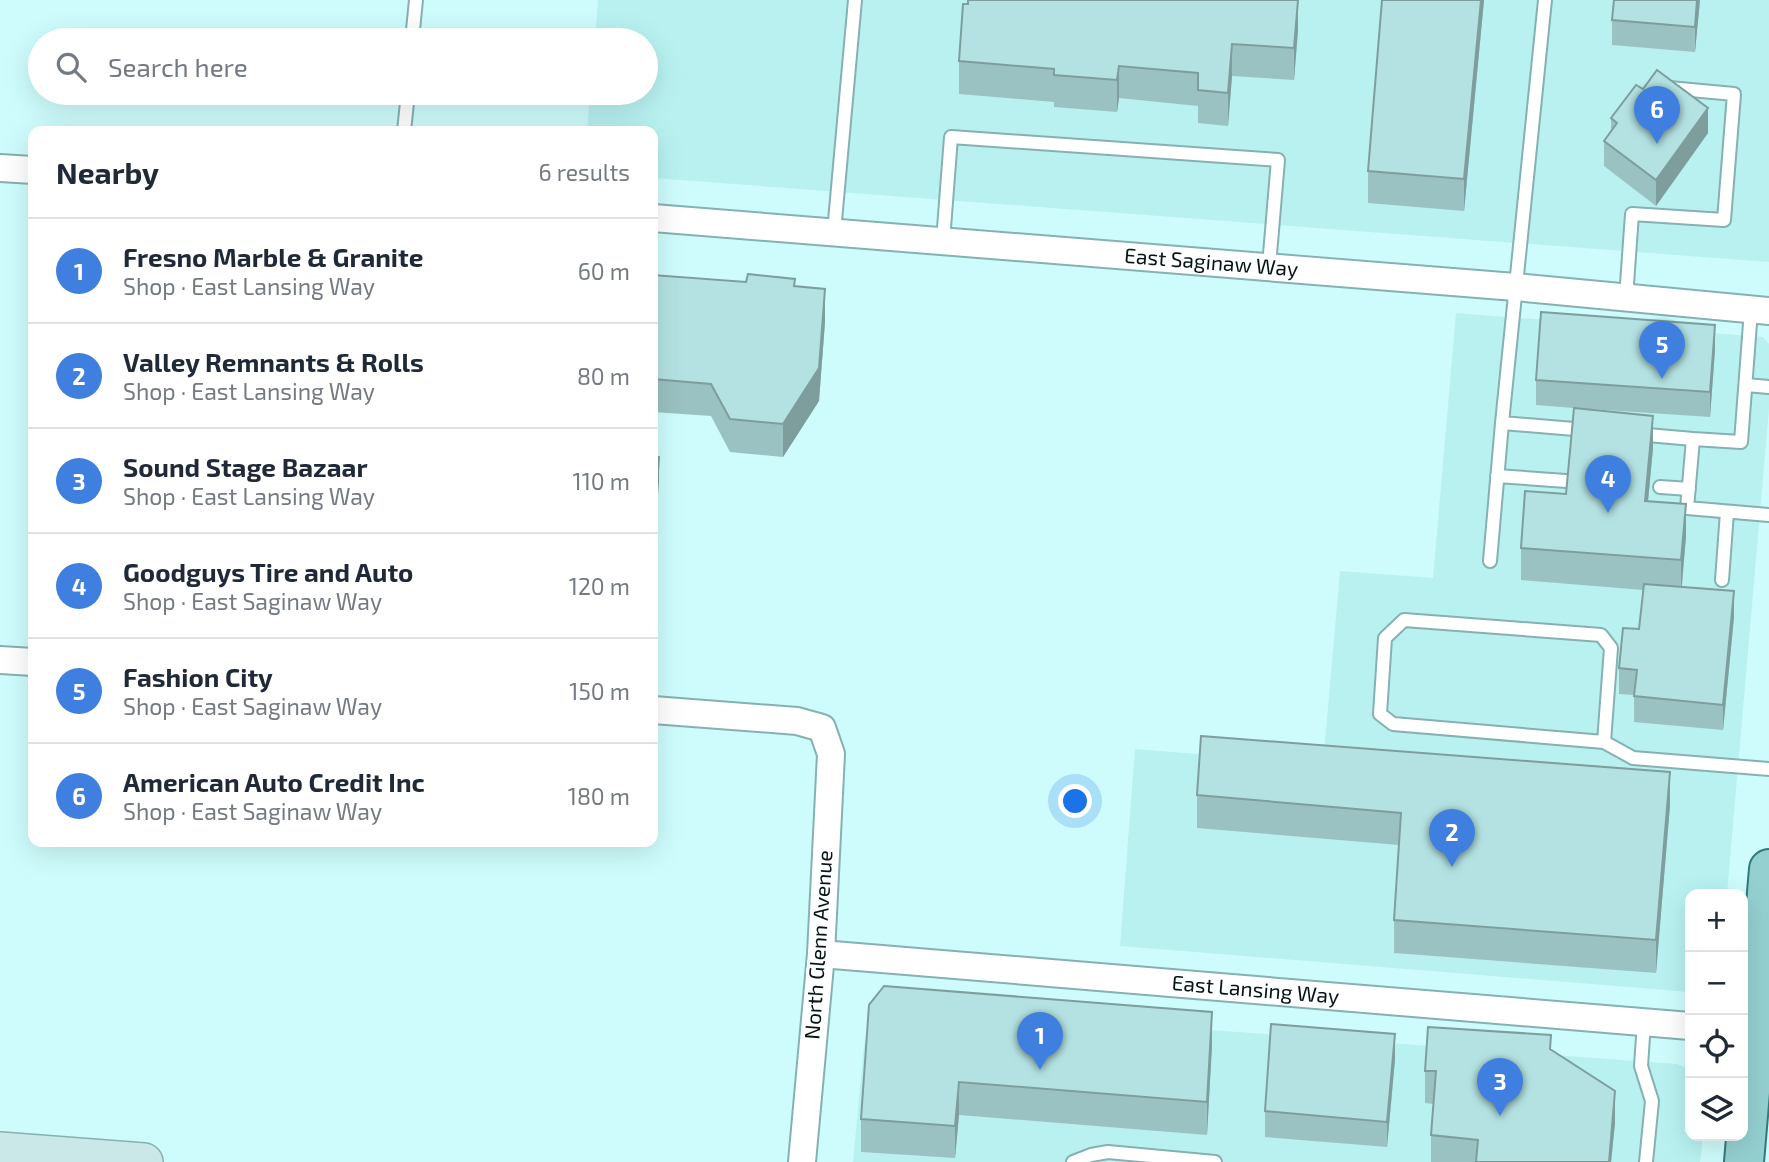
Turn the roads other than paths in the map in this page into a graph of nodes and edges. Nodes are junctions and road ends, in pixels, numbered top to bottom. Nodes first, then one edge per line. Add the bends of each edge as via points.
1 (416, 0) edge
2 (855, 0) edge
3 (1545, 0) edge
4 (413, 28) edge
5 (1652, 86) edge
6 (407, 105) edge
7 (405, 126) edge
8 (0, 168) edge
9 (28, 170) edge
10 (658, 218) edge
11 (834, 232) junction
12 (943, 241) junction
13 (1269, 266) junction
14 (1515, 287) junction
15 (1626, 298) junction
16 (1760, 311) edge
17 (1745, 385) junction
18 (1769, 387) edge
19 (1502, 423) junction
20 (1594, 431) edge
21 (1620, 433) edge
22 (1693, 439) junction
23 (1497, 476) junction
24 (1580, 482) edge
25 (1660, 487) dead end
26 (1689, 489) junction
27 (1727, 512) junction
28 (1769, 515) edge
29 (1490, 561) dead end
30 (1722, 580) dead end
31 (0, 660) edge
32 (28, 663) edge
33 (658, 710) edge
34 (1604, 742) junction
35 (1769, 769) edge
36 (1769, 869) edge
37 (821, 954) junction
38 (1644, 1022) junction
39 (1685, 1026) edge
40 (1749, 1032) edge
41 (0, 1151) edge
42 (63, 1159) edge
43 (144, 1162) edge
44 (802, 1162) edge
45 (1073, 1162) edge
46 (1215, 1162) edge
47 (1646, 1162) edge
48 (1744, 1162) edge

1 - 4 lane
2 - 11 lane
3 - 14 lane
5 - 15 lane via 1734,94 1724,220 1632,214
6 - 7 lane
8 - 9 street
10 - 11 street, East Saginaw Way
11 - 12 street, East Saginaw Way
12 - 13 street, East Saginaw Way
12 - 13 lane via 951,136 1278,160
13 - 14 street, East Saginaw Way
14 - 15 street, East Saginaw Way
14 - 19 lane
15 - 16 street, East Saginaw Way
16 - 17 lane
17 - 18 lane
17 - 22 lane via 1741,442
19 - 20 lane
19 - 23 lane
21 - 22 lane
22 - 26 lane
23 - 24 lane
23 - 29 lane
25 - 26 lane
26 - 27 lane via 1686,508
27 - 28 lane
27 - 30 lane
31 - 32 street
33 - 37 street, North Glenn Avenue via 797,721 822,729 831,754
34 - 34 lane via 1611,648 1601,635 1404,620 1385,638 1380,714 1392,724
34 - 35 lane via 1633,758
36 - 40 main road
37 - 38 street, East Lansing Way
37 - 44 street, North Glenn Avenue
38 - 39 street, East Lansing Way
38 - 47 lane via 1641,1066 1652,1101
40 - 48 main road
41 - 42 street
42 - 43 street
45 - 46 lane via 1108,1152

